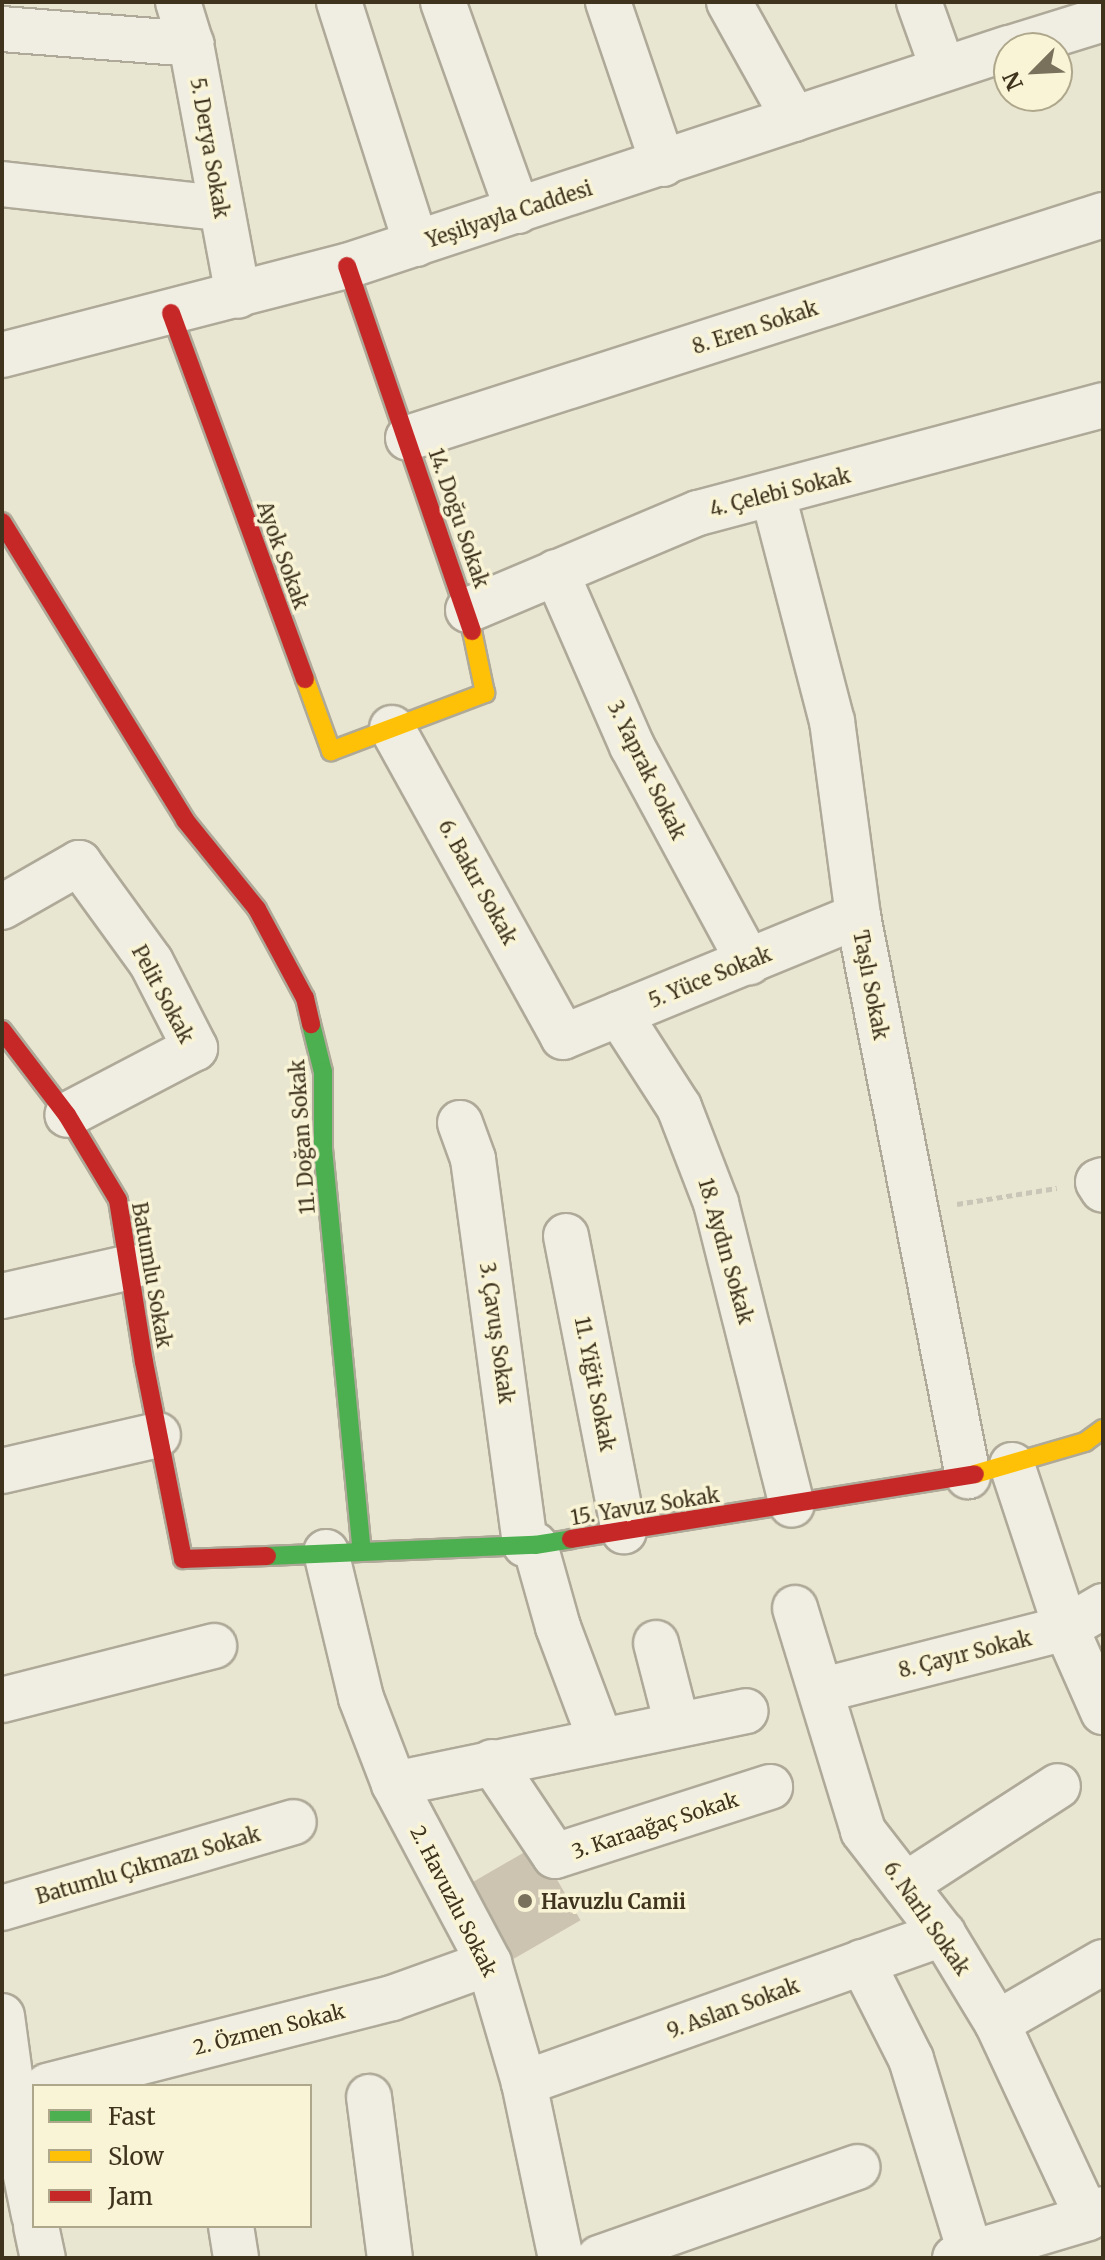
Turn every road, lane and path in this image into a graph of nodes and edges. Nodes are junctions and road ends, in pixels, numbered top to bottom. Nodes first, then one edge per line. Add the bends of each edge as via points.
1 (178, 2) edge
2 (339, 2) edge
3 (443, 2) edge
4 (608, 2) edge
5 (729, 2) edge
6 (919, 2) edge
7 (1103, 19) edge
8 (2, 29) edge
9 (1061, 32) edge
10 (191, 44) junction
11 (993, 53) edge
12 (943, 69) junction
13 (794, 119) junction
14 (663, 164) junction
15 (2, 184) edge
16 (221, 208) junction
17 (518, 211) junction
18 (1103, 215) edge
19 (416, 244) junction
20 (347, 266) junction
21 (238, 296) junction
22 (171, 313) junction
23 (2, 355) edge
24 (1103, 405) edge
25 (408, 438) junction
26 (773, 495) junction
27 (2, 522) edge
28 (556, 572) junction
29 (468, 610) junction
30 (392, 728) junction
31 (2, 907) edge
32 (858, 916) junction
33 (749, 962) junction
34 (619, 1014) junction
35 (2, 1030) edge
36 (563, 1037) joint
37 (67, 1115) junction
38 (460, 1123) dead end
39 (1103, 1180) edge
40 (1103, 1190) edge
41 (1037, 1191) dead end
42 (916, 1210) junction
43 (566, 1236) dead end
44 (131, 1267) junction
45 (2, 1296) edge
46 (1103, 1429) edge
47 (158, 1435) junction
48 (1012, 1465) junction
49 (2, 1471) edge
50 (968, 1476) junction
51 (792, 1505) junction
52 (624, 1531) junction
53 (530, 1545) junction
54 (344, 1551) junction
55 (183, 1559) joint
56 (1103, 1606) edge
57 (795, 1608) dead end
58 (1066, 1628) junction
59 (656, 1643) dead end
60 (214, 1646) dead end
61 (823, 1690) junction
62 (2, 1700) edge
63 (746, 1711) dead end
64 (1103, 1712) edge
65 (677, 1724) junction
66 (600, 1739) junction
67 (492, 1762) junction
68 (394, 1784) junction
69 (1058, 1786) dead end
70 (770, 1787) dead end
71 (294, 1822) dead end
72 (905, 1885) junction
73 (2, 1908) edge
74 (943, 1934) junction
75 (862, 1962) junction
76 (1103, 1962) edge
77 (489, 1963) junction
78 (2, 2016) edge
79 (997, 2023) junction
80 (524, 2083) junction
81 (55, 2084) edge
82 (31, 2090) edge
83 (369, 2097) dead end
84 (10, 2144) edge
85 (857, 2167) dead end
86 (32, 2209) edge
87 (1095, 2213) edge
88 (36, 2228) edge
89 (231, 2228) edge
90 (962, 2255) edge
91 (43, 2258) edge
92 (236, 2258) edge
93 (390, 2258) edge
94 (561, 2258) edge
95 (599, 2258) edge

1 - 10 street, 5. Derya Sokak
2 - 19 street
3 - 17 street
4 - 14 street
5 - 13 street
6 - 12 street
7 - 9 street, Yeşilyayla Caddesi
8 - 10 street
10 - 16 street, 5. Derya Sokak
11 - 12 street, Yeşilyayla Caddesi
12 - 13 street, Yeşilyayla Caddesi
13 - 14 street, Yeşilyayla Caddesi
14 - 17 street, Yeşilyayla Caddesi
15 - 16 street
16 - 21 street, 5. Derya Sokak
17 - 19 street, Yeşilyayla Caddesi
18 - 25 street, 8. Eren Sokak
19 - 20 street, Yeşilyayla Caddesi
20 - 21 street, Yeşilyayla Caddesi
20 - 25 street, 14. Doğu Sokak
21 - 22 street, Yeşilyayla Caddesi
22 - 23 street, Yeşilyayla Caddesi
22 - 30 street, Ayok Sokak via 331,751
24 - 26 street, 4. Çelebi Sokak
25 - 29 street, 14. Doğu Sokak
26 - 28 street, 4. Çelebi Sokak via 698,513
26 - 32 street, Taşlı Sokak via 832,721
27 - 54 street, 11. Doğan Sokak via 185,820 257,909 305,998 323,1072
28 - 29 street, 4. Çelebi Sokak
28 - 33 street, 3. Yaprak Sokak via 632,746
29 - 30 street, 14. Doğu Sokak via 485,693
30 - 36 street, 6. Bakır Sokak
31 - 37 street, Pelit Sokak via 79,863 151,962 195,1048
32 - 33 street, 5. Yüce Sokak
32 - 42 street, Taşlı Sokak
33 - 34 street, 5. Yüce Sokak
34 - 36 street, 5. Yüce Sokak
34 - 51 street, 18. Aydın Sokak via 679,1107 716,1203
35 - 37 street, Batumlu Sokak
37 - 44 street, Batumlu Sokak via 118,1200
38 - 53 street, 3. Çavuş Sokak via 473,1159
39 - 40 street via 1098,1182
41 - 42 path
42 - 50 street, Taşlı Sokak
43 - 52 street, 11. Yiğit Sokak
44 - 45 street
44 - 47 street, Batumlu Sokak
46 - 48 street, 15. Yavuz Sokak via 1085,1442
47 - 49 street
47 - 55 street, Batumlu Sokak
48 - 50 street, 15. Yavuz Sokak
48 - 58 street
50 - 51 street, 15. Yavuz Sokak
51 - 52 street, 15. Yavuz Sokak
52 - 53 street, 15. Yavuz Sokak
53 - 54 street, 15. Yavuz Sokak
53 - 66 street, 3. Çavuş Sokak
54 - 55 street, 15. Yavuz Sokak
54 - 68 street, 2. Havuzlu Sokak via 361,1698
56 - 58 street, 8. Çayır Sokak
57 - 61 street, 6. Narlı Sokak
58 - 61 street, 8. Çayır Sokak
58 - 64 street
59 - 65 street
60 - 62 street
61 - 72 street, 6. Narlı Sokak via 863,1831
63 - 65 street
65 - 66 street
66 - 67 street
67 - 68 street
67 - 70 street, 3. Karaağaç Sokak via 555,1856
68 - 77 street, 2. Havuzlu Sokak
69 - 72 street
71 - 73 street, Batumlu Çıkmazı Sokak
72 - 74 street, 6. Narlı Sokak
74 - 75 street, 9. Aslan Sokak
74 - 79 street, 6. Narlı Sokak
75 - 80 street, 9. Aslan Sokak
75 - 90 street via 911,2059
76 - 79 street
77 - 80 street, 2. Havuzlu Sokak
77 - 81 street, 2. Özmen Sokak via 392,1998
78 - 82 street
79 - 87 street, 6. Narlı Sokak
80 - 94 street, 2. Havuzlu Sokak
82 - 84 street
83 - 93 street
84 - 86 street
85 - 95 street
87 - 90 street
88 - 91 street
89 - 92 street

